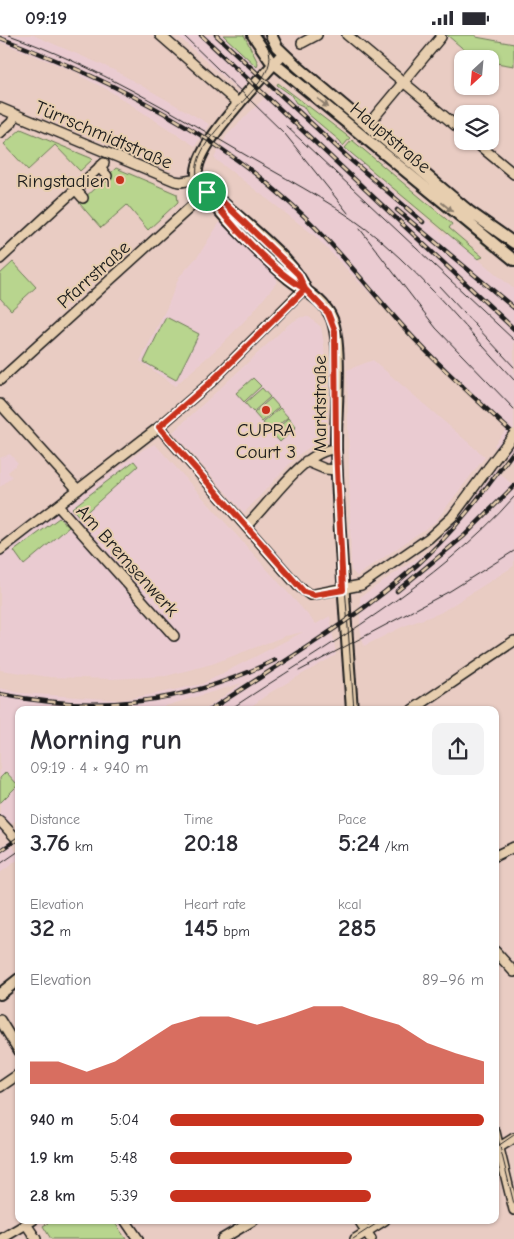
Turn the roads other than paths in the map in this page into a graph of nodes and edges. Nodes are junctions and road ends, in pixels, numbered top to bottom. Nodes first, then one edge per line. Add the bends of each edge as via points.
1 (160, 35) edge
2 (254, 35) edge
3 (271, 35) edge
4 (317, 35) edge
5 (347, 35) edge
6 (441, 37) dead end
7 (302, 43) dead end
8 (283, 53) junction
9 (275, 64) junction
10 (404, 83) junction
11 (239, 105) junction
12 (0, 108) edge
13 (15, 114) junction
14 (454, 124) edge
15 (368, 126) junction
16 (0, 133) edge
17 (485, 150) edge
18 (514, 174) edge
19 (107, 175) dead end
20 (198, 179) junction
21 (75, 189) junction
22 (207, 192) junction
23 (83, 198) dead end
24 (513, 240) edge
25 (503, 251) junction
26 (0, 259) edge
27 (514, 260) edge
28 (305, 289) junction
29 (0, 380) edge
30 (0, 404) edge
31 (159, 427) junction
32 (514, 434) edge
33 (336, 449) junction
34 (306, 461) junction
35 (337, 470) junction
36 (78, 490) junction
37 (58, 506) junction
38 (246, 526) junction
39 (0, 550) edge
40 (343, 590) junction
41 (174, 636) dead end
42 (514, 641) edge
43 (352, 706) edge
44 (418, 706) edge
45 (0, 821) edge
46 (15, 837) dead end
47 (514, 847) edge
48 (499, 854) edge
49 (499, 955) edge
50 (514, 972) edge
51 (15, 982) edge
52 (0, 994) edge
53 (0, 1020) edge
54 (15, 1044) edge
55 (15, 1077) edge
56 (0, 1087) edge
57 (514, 1138) edge
58 (499, 1148) edge
59 (499, 1156) edge
60 (514, 1210) edge
61 (26, 1224) edge
62 (31, 1224) edge
63 (128, 1224) edge
64 (247, 1224) edge
65 (361, 1224) edge
66 (380, 1224) edge
67 (368, 1235) edge
68 (1, 1239) edge
69 (36, 1239) edge
70 (138, 1239) edge
71 (222, 1239) edge
72 (355, 1239) edge

1 - 11 street
2 - 9 main road, Hauptstraße via 263,52
3 - 8 main road, Hauptstraße
4 - 7 street
5 - 10 street
6 - 10 street
8 - 9 main road
8 - 15 main road, Hauptstraße
9 - 11 main road
9 -> 25 main road, Hauptstraße
10 - 14 street
10 - 15 street
11 - 20 main road via 220,125 203,154 197,168
12 - 13 street, Türrschmidtstraße
13 - 16 street
13 - 20 street, Türrschmidtstraße via 172,180 181,183
15 - 24 main road, Hauptstraße via 470,212
17 - 18 street
19 - 21 street via 102,165
20 - 22 main road, Marktstraße
21 - 23 street
21 - 26 street
22 - 28 main road, Marktstraße via 220,212 238,230
22 - 29 street, Pfarrstraße
24 - 25 main road
25 - 27 main road, Hauptstraße
28 - 31 street via 211,382
28 - 33 main road, Marktstraße via 327,311 335,331
30 - 36 street
31 - 36 street
31 - 38 street
32 - 40 street, bridge via 437,533 361,585
33 - 34 street via 326,449
33 - 35 main road, Marktstraße
34 - 35 street
34 - 38 street
35 - 40 main road, Marktstraße
36 - 37 street
37 - 39 street
37 - 41 street, Am Bremsenwerk
38 - 40 street via 298,586 310,595
40 - 43 main road, Marktstraße
42 - 44 street
45 - 46 street
47 - 48 street
49 - 50 street
51 - 52 main road
53 - 54 street
55 - 56 street
57 - 58 street
59 - 60 street
61 - 68 street
62 - 69 street
63 - 70 street
64 - 71 street
65 - 67 street
66 - 67 street
67 - 72 street

